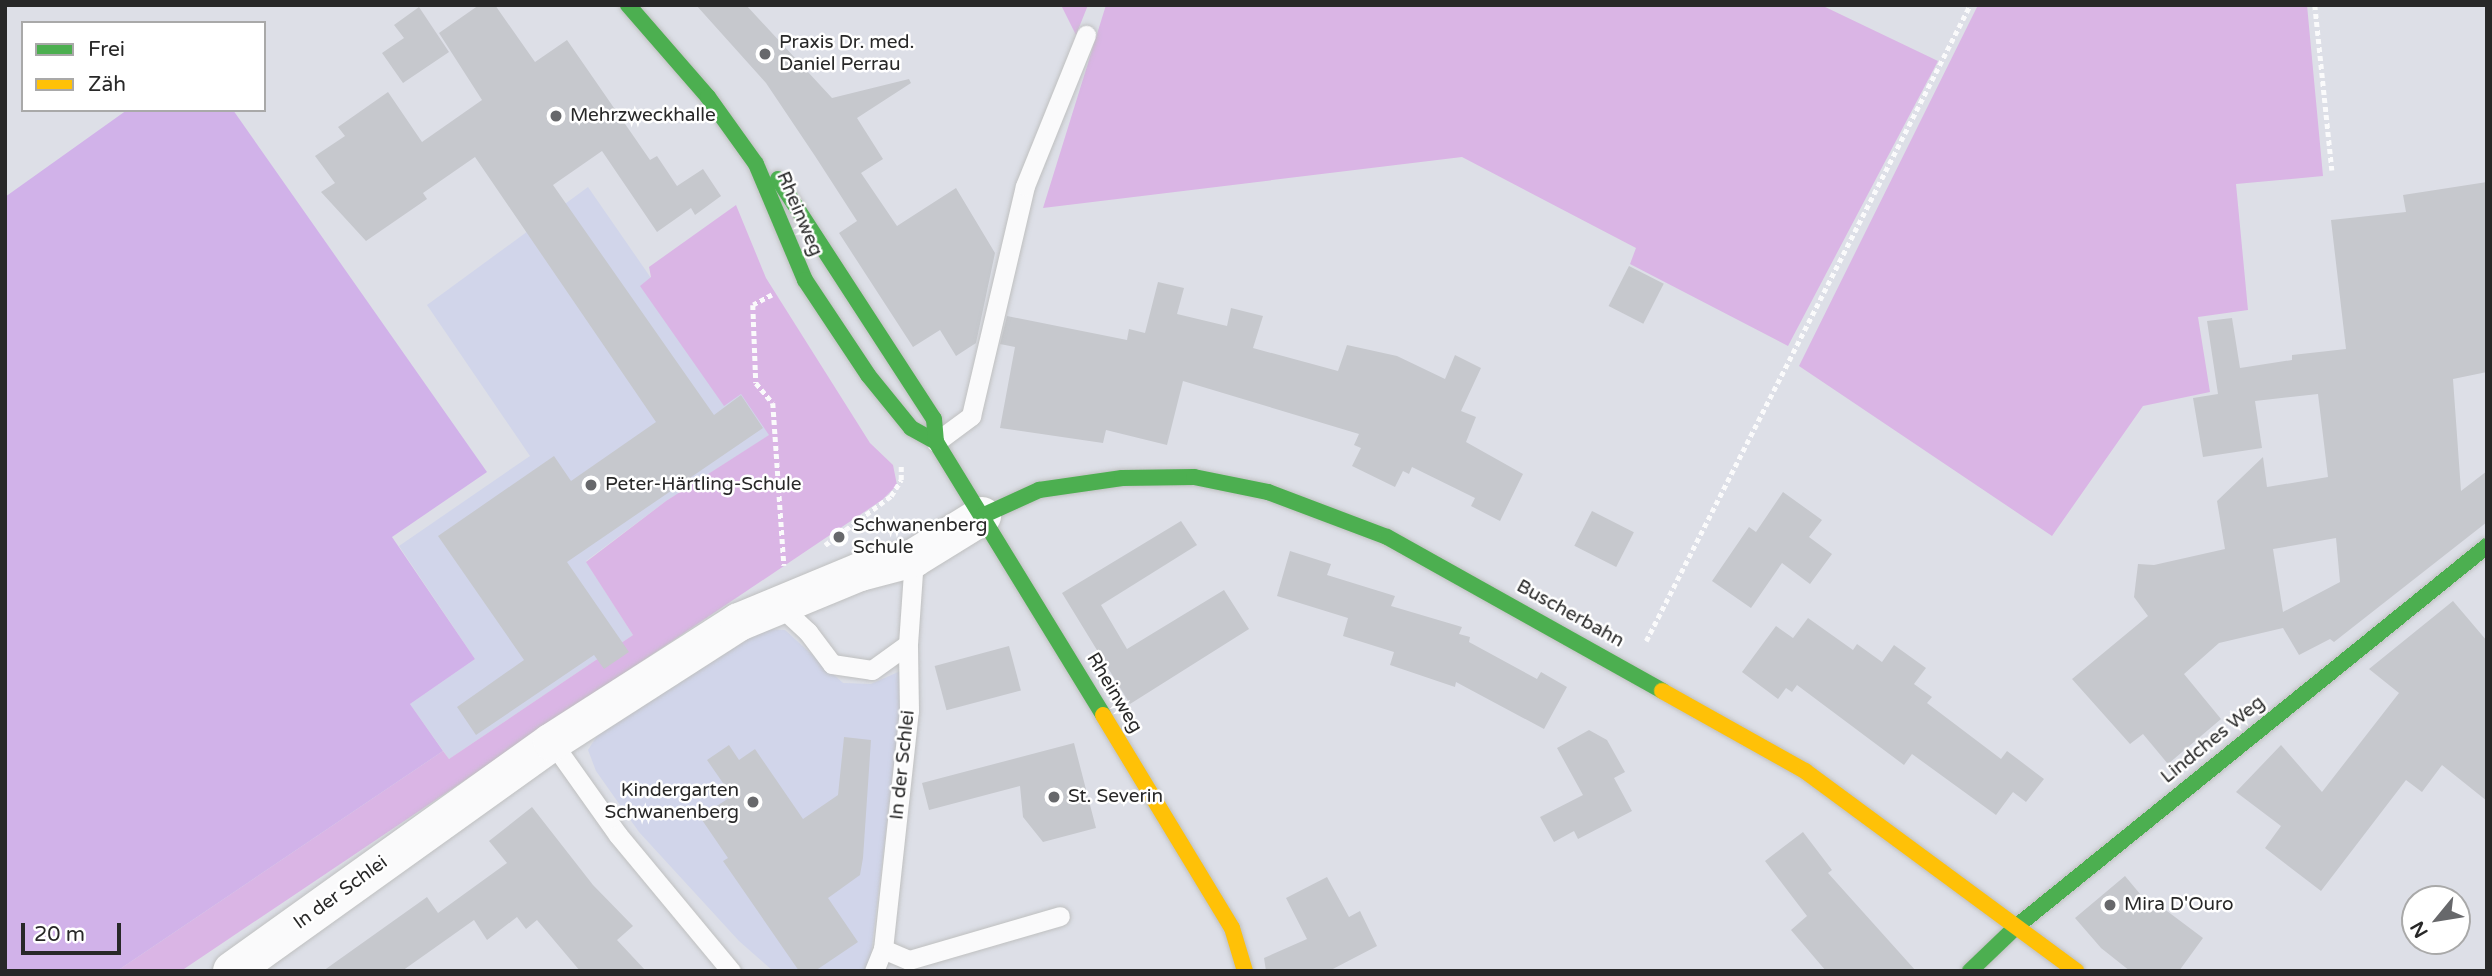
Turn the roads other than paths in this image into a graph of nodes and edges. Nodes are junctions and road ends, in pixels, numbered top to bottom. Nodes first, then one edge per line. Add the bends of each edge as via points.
1 (628, 5) edge
2 (1086, 35) dead end
3 (756, 164) junction
4 (936, 442) junction
5 (982, 516) junction
6 (2487, 545) edge
7 (914, 558) junction
8 (779, 605) junction
9 (908, 644) junction
10 (552, 742) junction
11 (1060, 916) dead end
12 (2017, 926) junction
13 (883, 949) junction
14 (232, 971) edge
15 (731, 971) edge
16 (874, 971) edge
17 (1245, 971) edge
18 (1970, 971) edge
19 (2077, 971) edge

1 - 3 main road, Rheinweg via 708,97
2 - 4 lane via 1025,186 971,416
3 - 4 main road, Rheinweg via 781,181 934,419
3 - 4 main road, Rheinweg via 805,281 868,375 911,428
4 - 5 main road, Rheinweg
5 - 7 street, In der Schlei
5 - 12 main road, Buscherbahn via 1039,489 1122,478 1194,477 1268,492 1387,537 1805,771
5 - 17 main road, Rheinweg via 1232,928
6 - 12 main road, Lindches Weg
7 - 8 street, In der Schlei via 860,572
7 - 9 lane, In der Schlei
8 - 9 lane via 808,632 832,664 872,670
8 - 10 street, In der Schlei via 739,622
9 - 13 lane, In der Schlei via 909,711
10 - 14 street, In der Schlei
10 - 15 lane via 618,835
11 - 13 lane via 909,960
12 - 18 main road, Lindches Weg
12 - 19 main road, Buscherbahn
13 - 16 lane, In der Schlei

